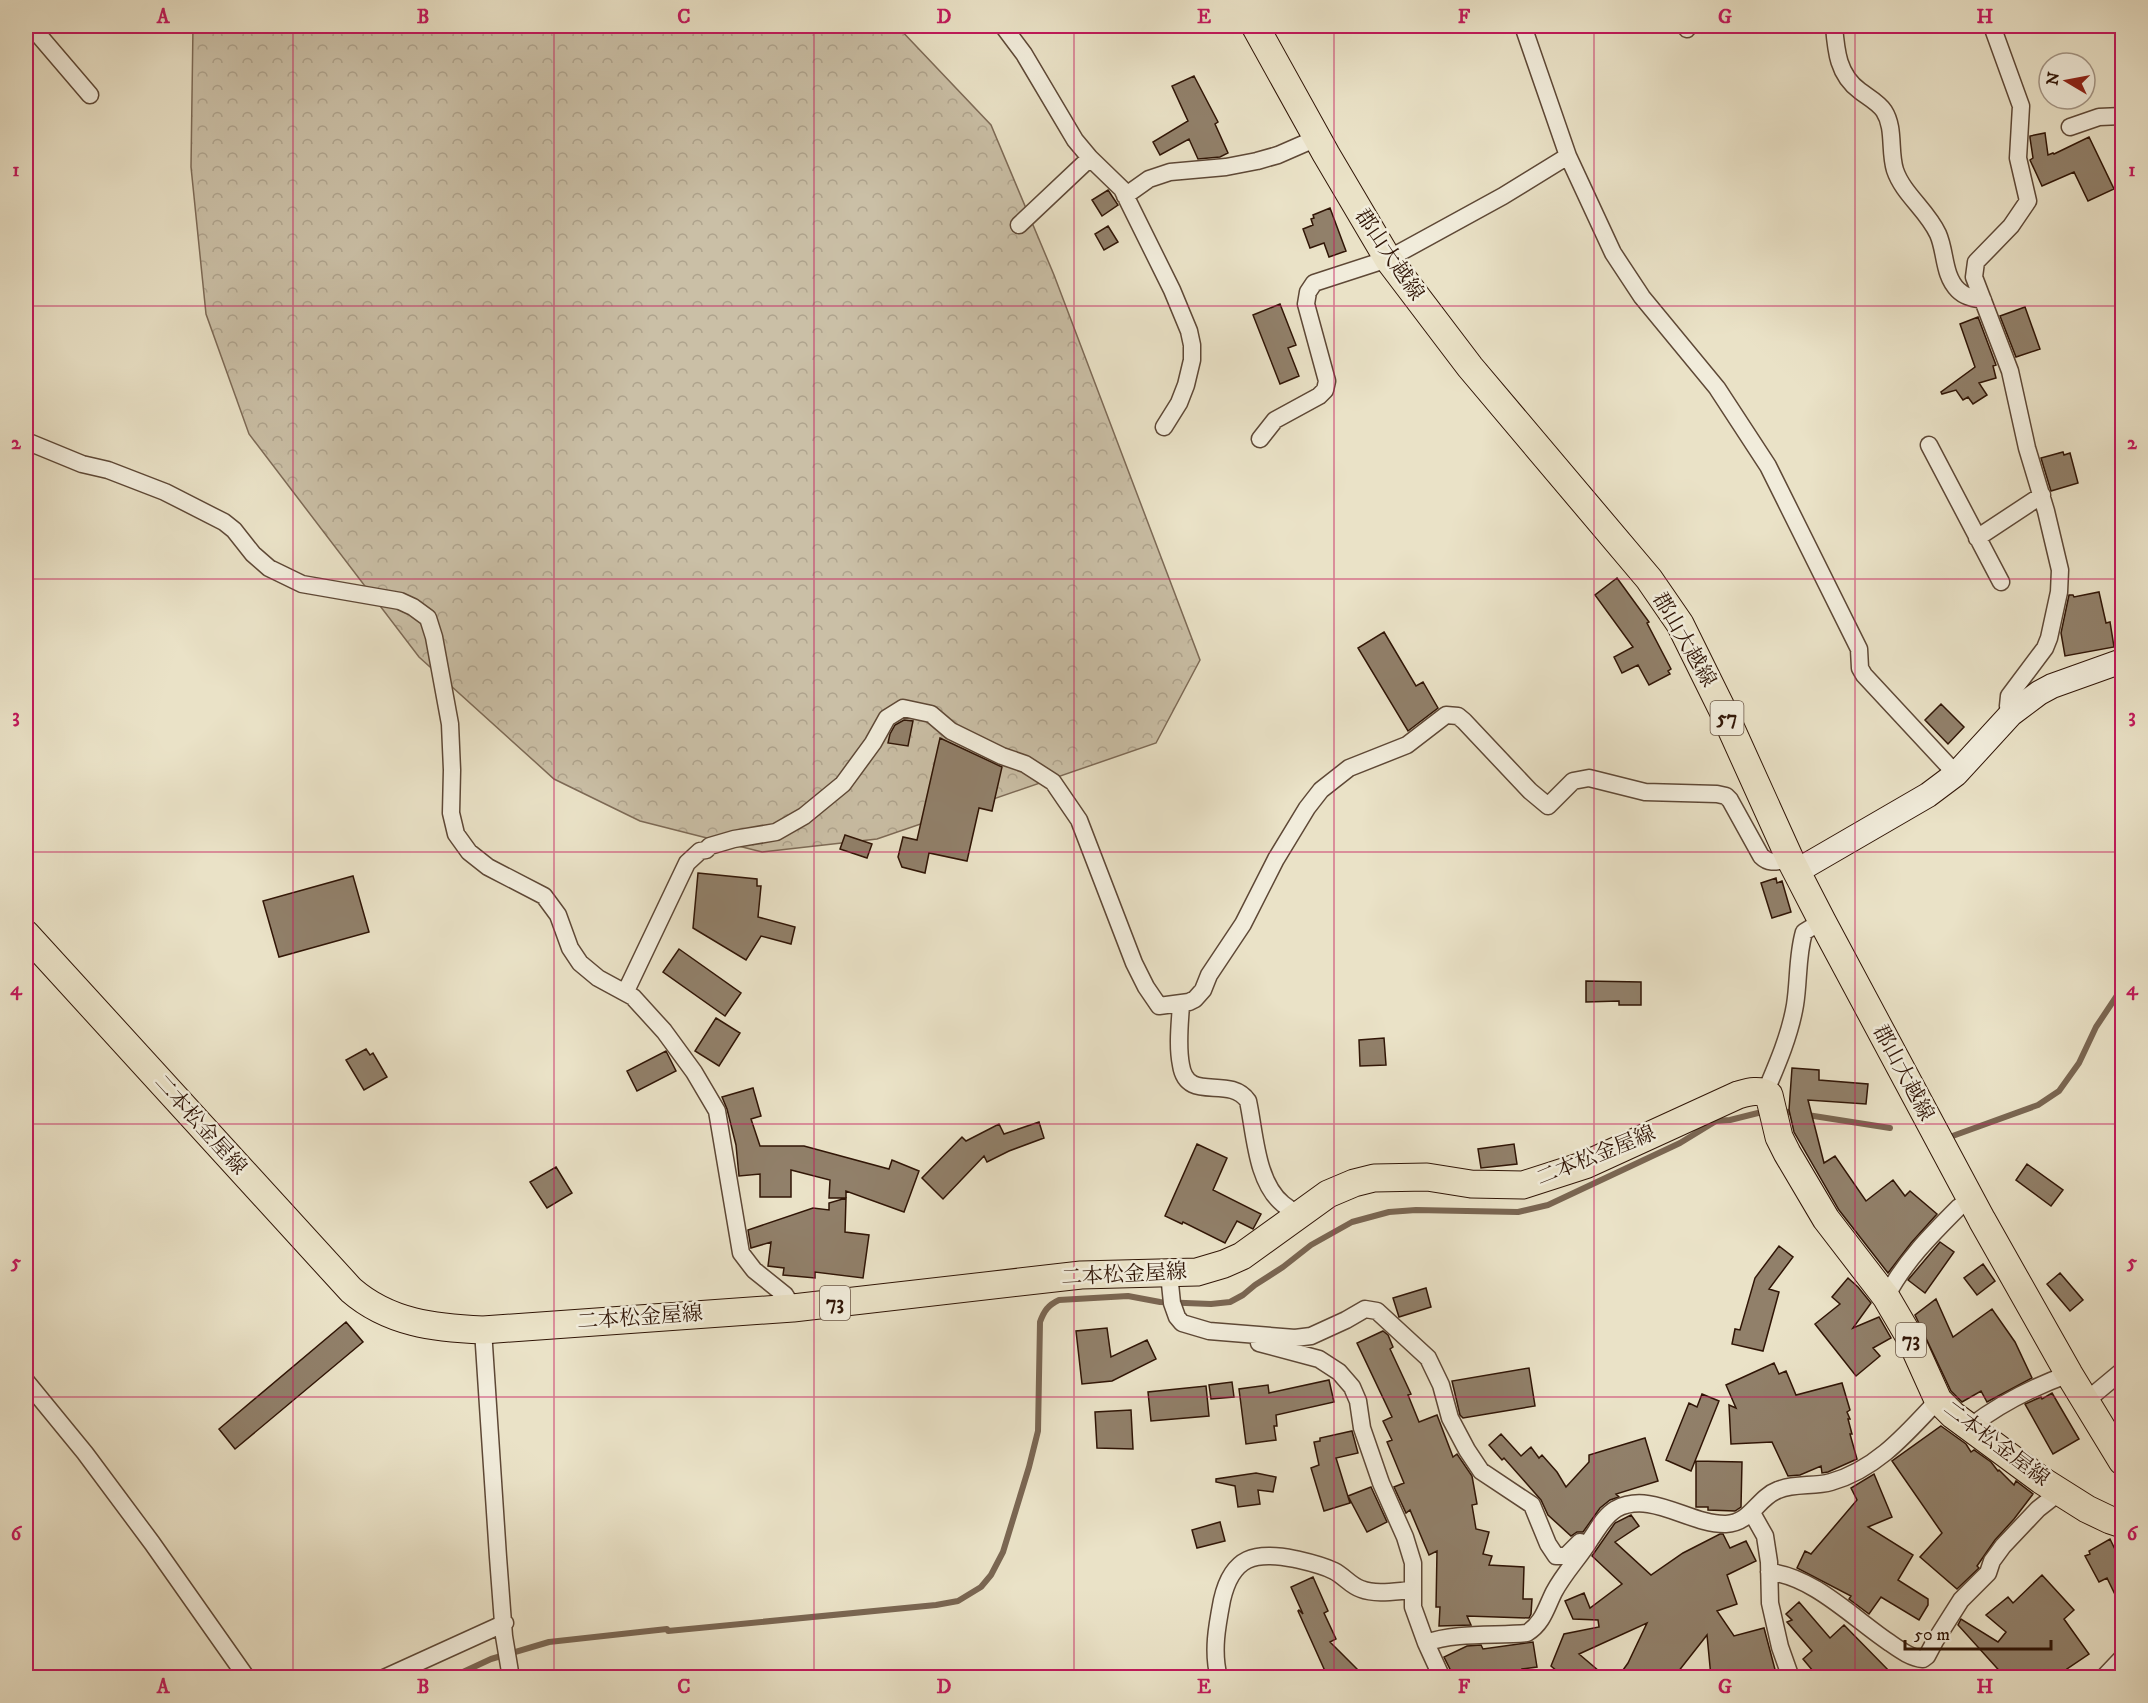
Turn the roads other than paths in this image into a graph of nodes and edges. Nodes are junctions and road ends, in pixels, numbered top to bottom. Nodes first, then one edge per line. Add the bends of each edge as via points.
1 (31, 26) edge
2 (1003, 26) edge
3 (1255, 26) edge
4 (1523, 26) edge
5 (1834, 26) edge
6 (1992, 26) edge
7 (90, 94) dead end
8 (2122, 116) edge
9 (2070, 127) dead end
10 (1317, 138) junction
11 (1568, 156) junction
12 (1090, 158) junction
13 (1125, 196) junction
14 (1019, 225) dead end
15 (1388, 258) junction
16 (1983, 300) junction
17 (1164, 427) dead end
18 (1260, 439) dead end
19 (26, 441) edge
20 (1929, 445) dead end
21 (2042, 495) junction
22 (1977, 538) junction
23 (2001, 582) dead end
24 (2122, 661) edge
25 (2011, 714) junction
26 (1956, 774) junction
27 (1793, 865) junction
28 (1822, 921) junction
29 (26, 934) edge
30 (626, 991) junction
31 (1181, 1004) junction
32 (1765, 1093) junction
33 (1959, 1207) dead end
34 (1299, 1215) junction
35 (1169, 1274) junction
36 (1886, 1298) junction
37 (793, 1308) junction
38 (483, 1330) junction
39 (1246, 1335) junction
40 (2122, 1371) edge
41 (2069, 1374) junction
42 (26, 1381) edge
43 (1938, 1400) junction
44 (2086, 1401) junction
45 (1971, 1426) junction
46 (2122, 1461) edge
47 (2061, 1491) junction
48 (1752, 1513) junction
49 (2122, 1524) edge
50 (1590, 1541) junction
51 (1769, 1572) junction
52 (1412, 1590) junction
53 (505, 1623) junction
54 (1426, 1643) junction
55 (2122, 1658) edge
56 (247, 1677) edge
57 (384, 1677) edge
58 (511, 1677) edge
59 (1219, 1677) edge
60 (1442, 1677) edge
61 (1791, 1677) edge
62 (2103, 1677) edge

1 - 7 street
2 - 12 street
3 - 10 main road, 郡山大越線 / 57
4 - 11 street
5 - 16 street via 1842,71 1852,85 1884,110 1895,169 1939,235 1950,278 1968,297
6 - 16 street via 2021,106 2018,158 2028,201 2011,226 1976,262 1974,277
8 - 9 street via 2099,117
10 - 13 street via 1257,161 1170,172 1149,179
10 - 15 main road, 郡山大越線 / 57
11 - 15 street via 1494,202
11 - 26 street via 1613,253 1642,297 1717,388 1768,466 1859,650 1860,668 1869,683
12 - 13 street
12 - 14 street
13 - 17 street via 1172,290 1192,345 1186,384
15 - 18 street via 1314,283 1310,288 1306,304 1328,381 1319,396 1275,420
15 - 27 main road, 郡山大越線 / 57 via 1470,367 1649,579 1680,624
16 - 21 street via 2010,371
19 - 30 street via 165,492 224,522 252,554 293,581 387,598 413,607 428,618 450,724 451,813 456,834 469,852 488,867 544,896 580,963 598,978
20 - 22 street
21 - 22 street
21 - 25 street via 2060,570 2059,592 2045,648 2009,696
22 - 23 street
24 - 25 street via 2052,686
25 - 26 street
26 - 27 street via 1928,795
27 - 28 main road, 郡山大越線 / 57
27 - 31 street via 1767,862 1761,856 1726,796 1645,792 1589,778 1573,781 1548,806 1464,721 1446,715 1407,745 1349,768 1321,790 1276,860 1203,990 1195,999
28 - 32 street via 1804,932 1798,953 1794,1008
28 - 41 main road, 郡山大越線 / 57
29 - 38 main road, 二本松金屋線 / 73 via 351,1290 374,1307 401,1318 444,1328
30 - 31 street via 687,864 710,846 776,832 804,816 843,784 886,718 903,708 932,714 951,731 1025,764 1053,782 1080,820 1146,987 1159,1006
30 - 37 street via 664,1031 712,1101 717,1111 741,1253 754,1270 785,1294
31 - 34 street via 1181,1066 1186,1077 1205,1088 1226,1088 1243,1094 1270,1190
32 - 34 main road, 二本松金屋線 / 73 via 1738,1095 1585,1165 1523,1185 1374,1178 1328,1194
32 - 36 main road, 二本松金屋線 / 73 via 1769,1095 1779,1137 1794,1165 1827,1219
33 - 36 street via 1922,1244
34 - 35 main road, 二本松金屋線 / 73 via 1233,1260 1197,1272
35 - 37 main road, 二本松金屋線 / 73 via 1081,1275
35 - 39 street via 1174,1312 1182,1323
36 - 43 main road, 二本松金屋線 / 73 via 1914,1345
37 - 38 main road, 二本松金屋線 / 73
38 - 53 street
39 - 50 street via 1311,1336 1365,1309 1377,1311 1428,1358 1450,1418 1467,1450 1481,1471 1532,1505 1554,1554 1566,1556 1580,1543
39 - 52 street via 1254,1342 1319,1359 1339,1372 1352,1387 1381,1483 1413,1563
40 - 44 street
41 - 44 main road, 郡山大越線 / 57
41 - 45 street via 2016,1396
42 - 56 street via 152,1543
43 - 45 main road, 二本松金屋線 / 73
43 - 48 street via 1892,1448 1869,1465 1826,1483 1777,1490
44 - 46 main road, 郡山大越線 / 57
45 - 47 main road, 二本松金屋線 / 73
47 - 49 main road, 二本松金屋線 / 73 via 2087,1509
47 - 51 street via 2003,1546 1988,1573 1962,1600 1923,1659 1901,1651 1803,1581
48 - 50 street via 1724,1524 1647,1504 1630,1504 1610,1513
48 - 51 street via 1765,1536
50 - 54 street via 1532,1630
51 - 61 street via 1773,1617
52 - 54 street via 1413,1607
52 - 59 street via 1362,1590 1320,1565 1272,1554 1251,1558 1236,1570 1224,1595 1215,1641
53 - 57 street
53 - 58 street
54 - 60 street
55 - 62 street

